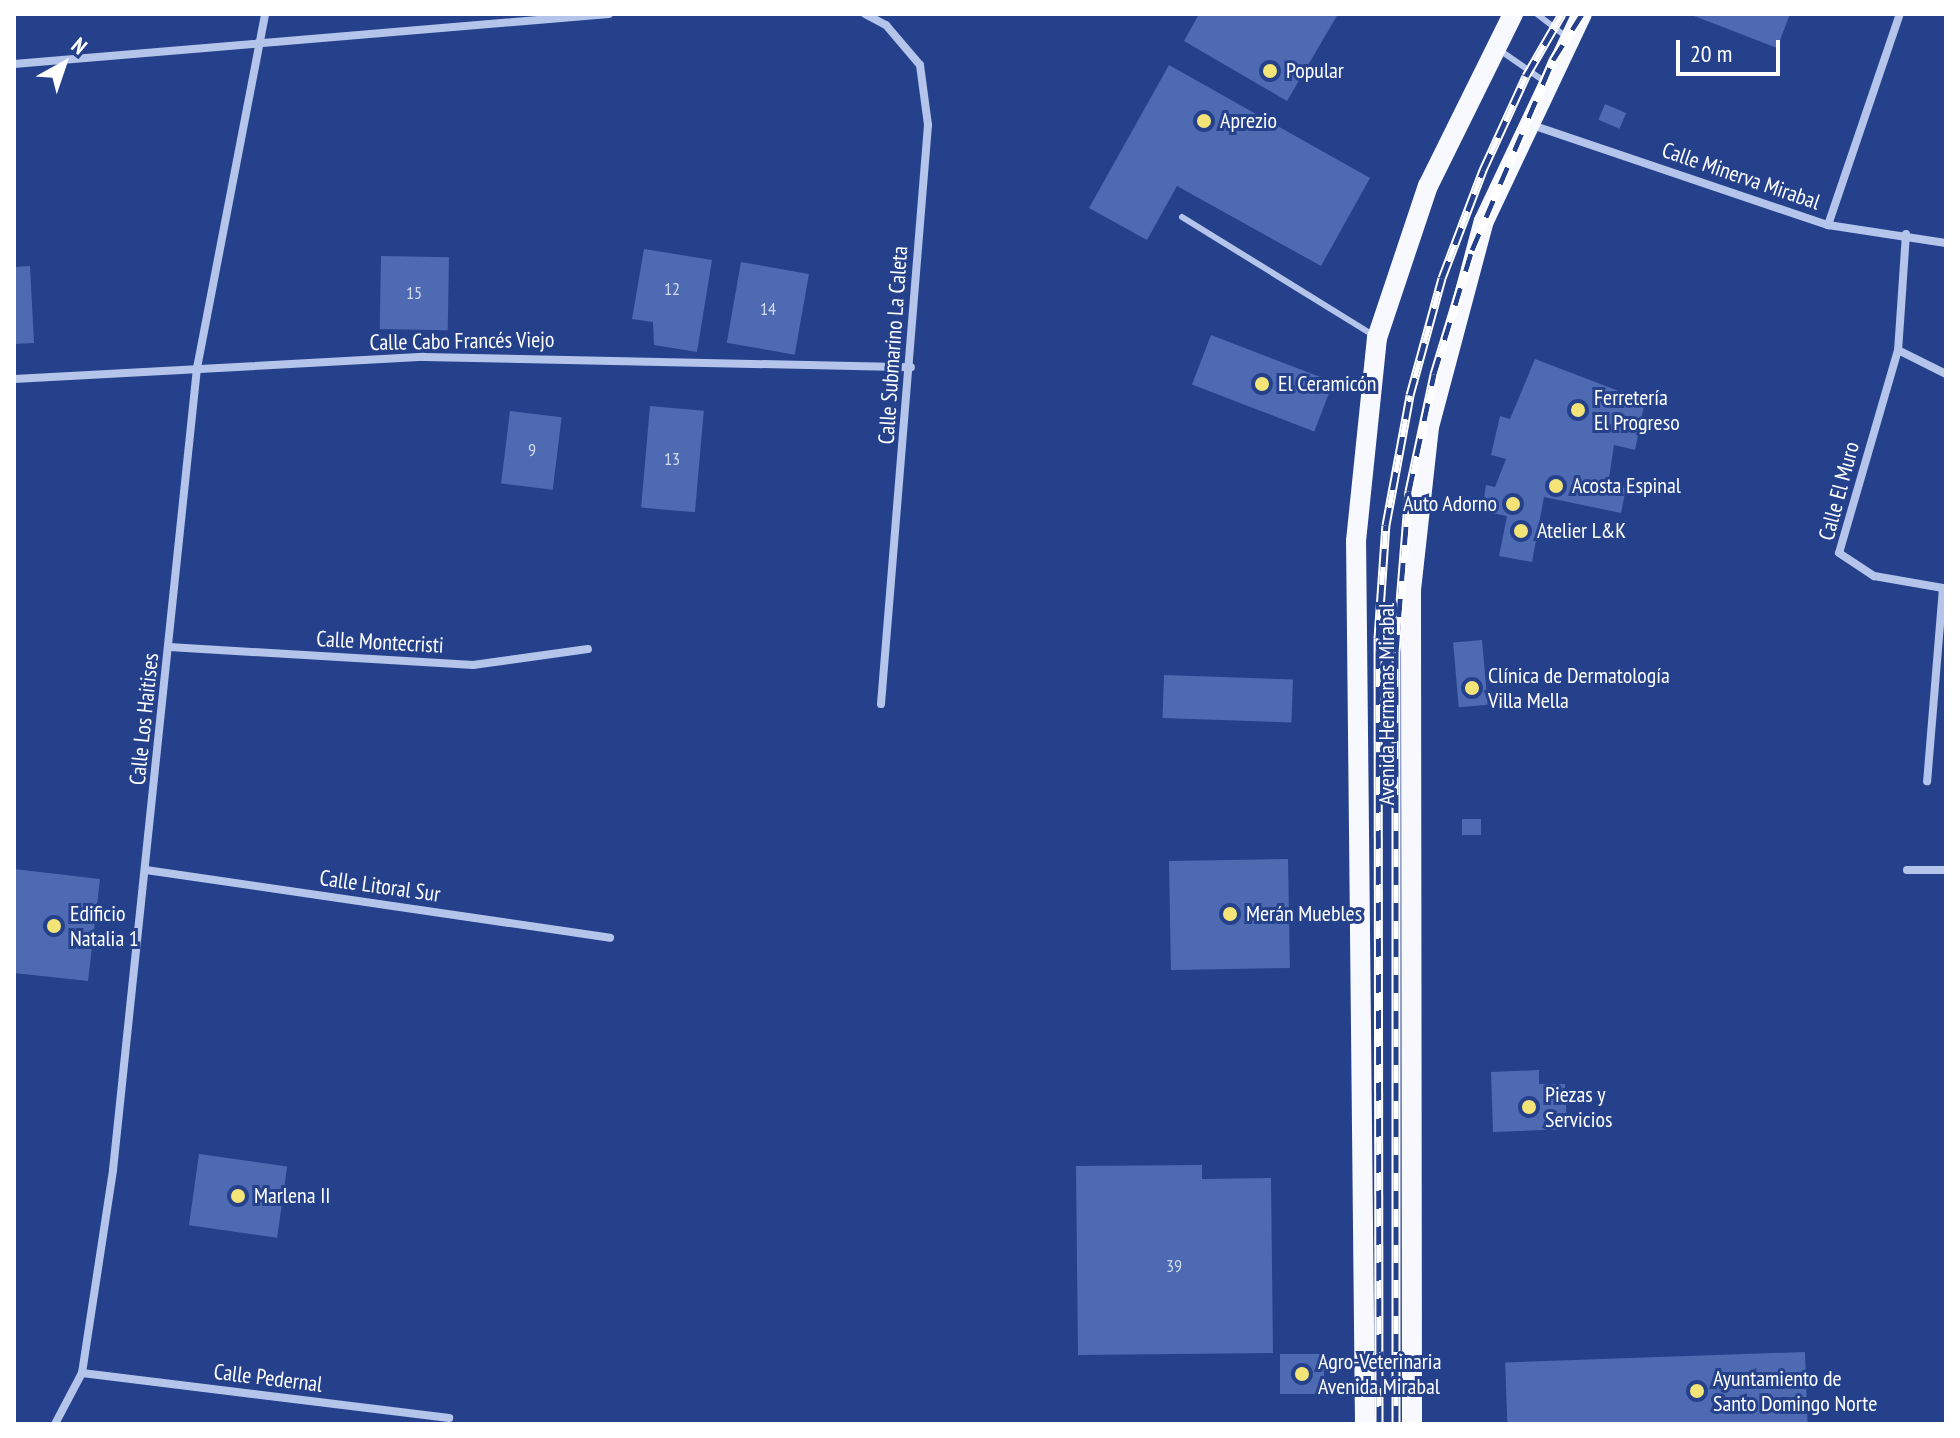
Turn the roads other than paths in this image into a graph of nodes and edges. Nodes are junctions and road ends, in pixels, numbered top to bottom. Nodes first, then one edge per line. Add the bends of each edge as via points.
1 (265, 14) edge
2 (609, 14) edge
3 (865, 14) edge
4 (1513, 14) edge
5 (1537, 14) edge
6 (1582, 14) edge
7 (1899, 16) dead end
8 (260, 40) junction
9 (1571, 41) junction
10 (1497, 48) junction
11 (14, 64) edge
12 (1551, 86) junction
13 (1529, 124) junction
14 (1182, 217) dead end
15 (1828, 225) junction
16 (1906, 234) junction
17 (1946, 243) edge
18 (1377, 338) junction
19 (1898, 350) junction
20 (911, 367) junction
21 (197, 368) junction
22 (1946, 374) edge
23 (14, 379) edge
24 (1944, 589) edge
25 (169, 647) junction
26 (588, 649) dead end
27 (881, 704) dead end
28 (1927, 781) dead end
29 (146, 870) junction
30 (1907, 870) dead end
31 (1946, 870) edge
32 (610, 938) dead end
33 (82, 1373) junction
34 (449, 1418) dead end
35 (55, 1424) edge
36 (1365, 1424) edge
37 (1412, 1424) edge

1 - 8 street, Calle Los Haitises
2 - 8 street
3 - 20 street, Calle Submarino La Caleta via 886,25 920,65 928,125
4 - 10 main road, Avenida Hermanas Mirabal
5 - 9 lane
6 - 9 main road, Avenida Hermanas Mirabal
7 - 15 street
8 - 11 street
8 - 21 street, Calle Los Haitises
9 - 12 main road, Avenida Hermanas Mirabal
10 - 12 lane
10 - 18 main road, Avenida Hermanas Mirabal via 1428,186
12 - 13 main road, Avenida Hermanas Mirabal
13 - 15 street, Calle Minerva Mirabal
13 - 37 main road, Avenida Hermanas Mirabal via 1484,221 1436,398 1411,590
14 - 18 lane
15 - 16 street, Calle Minerva Mirabal
16 - 17 street, Calle Minerva Mirabal
16 - 19 street, Calle El Muro
18 - 36 main road, Avenida Hermanas Mirabal via 1356,541
19 - 22 street
19 - 24 street, Calle El Muro via 1839,553 1874,576
20 - 21 street, Calle Cabo Francés Viejo via 423,357
20 - 27 street, Calle Submarino La Caleta
21 - 23 street, Calle Cabo Francés Viejo
21 - 25 street, Calle Los Haitises
24 - 28 street, Calle El Muro
25 - 26 street, Calle Montecristi via 473,665
25 - 29 street, Calle Los Haitises
29 - 32 street, Calle Litoral Sur
29 - 33 street, Calle Los Haitises via 113,1170
30 - 31 street
33 - 34 street, Calle Pedernal
33 - 35 street, Calle Los Haitises

